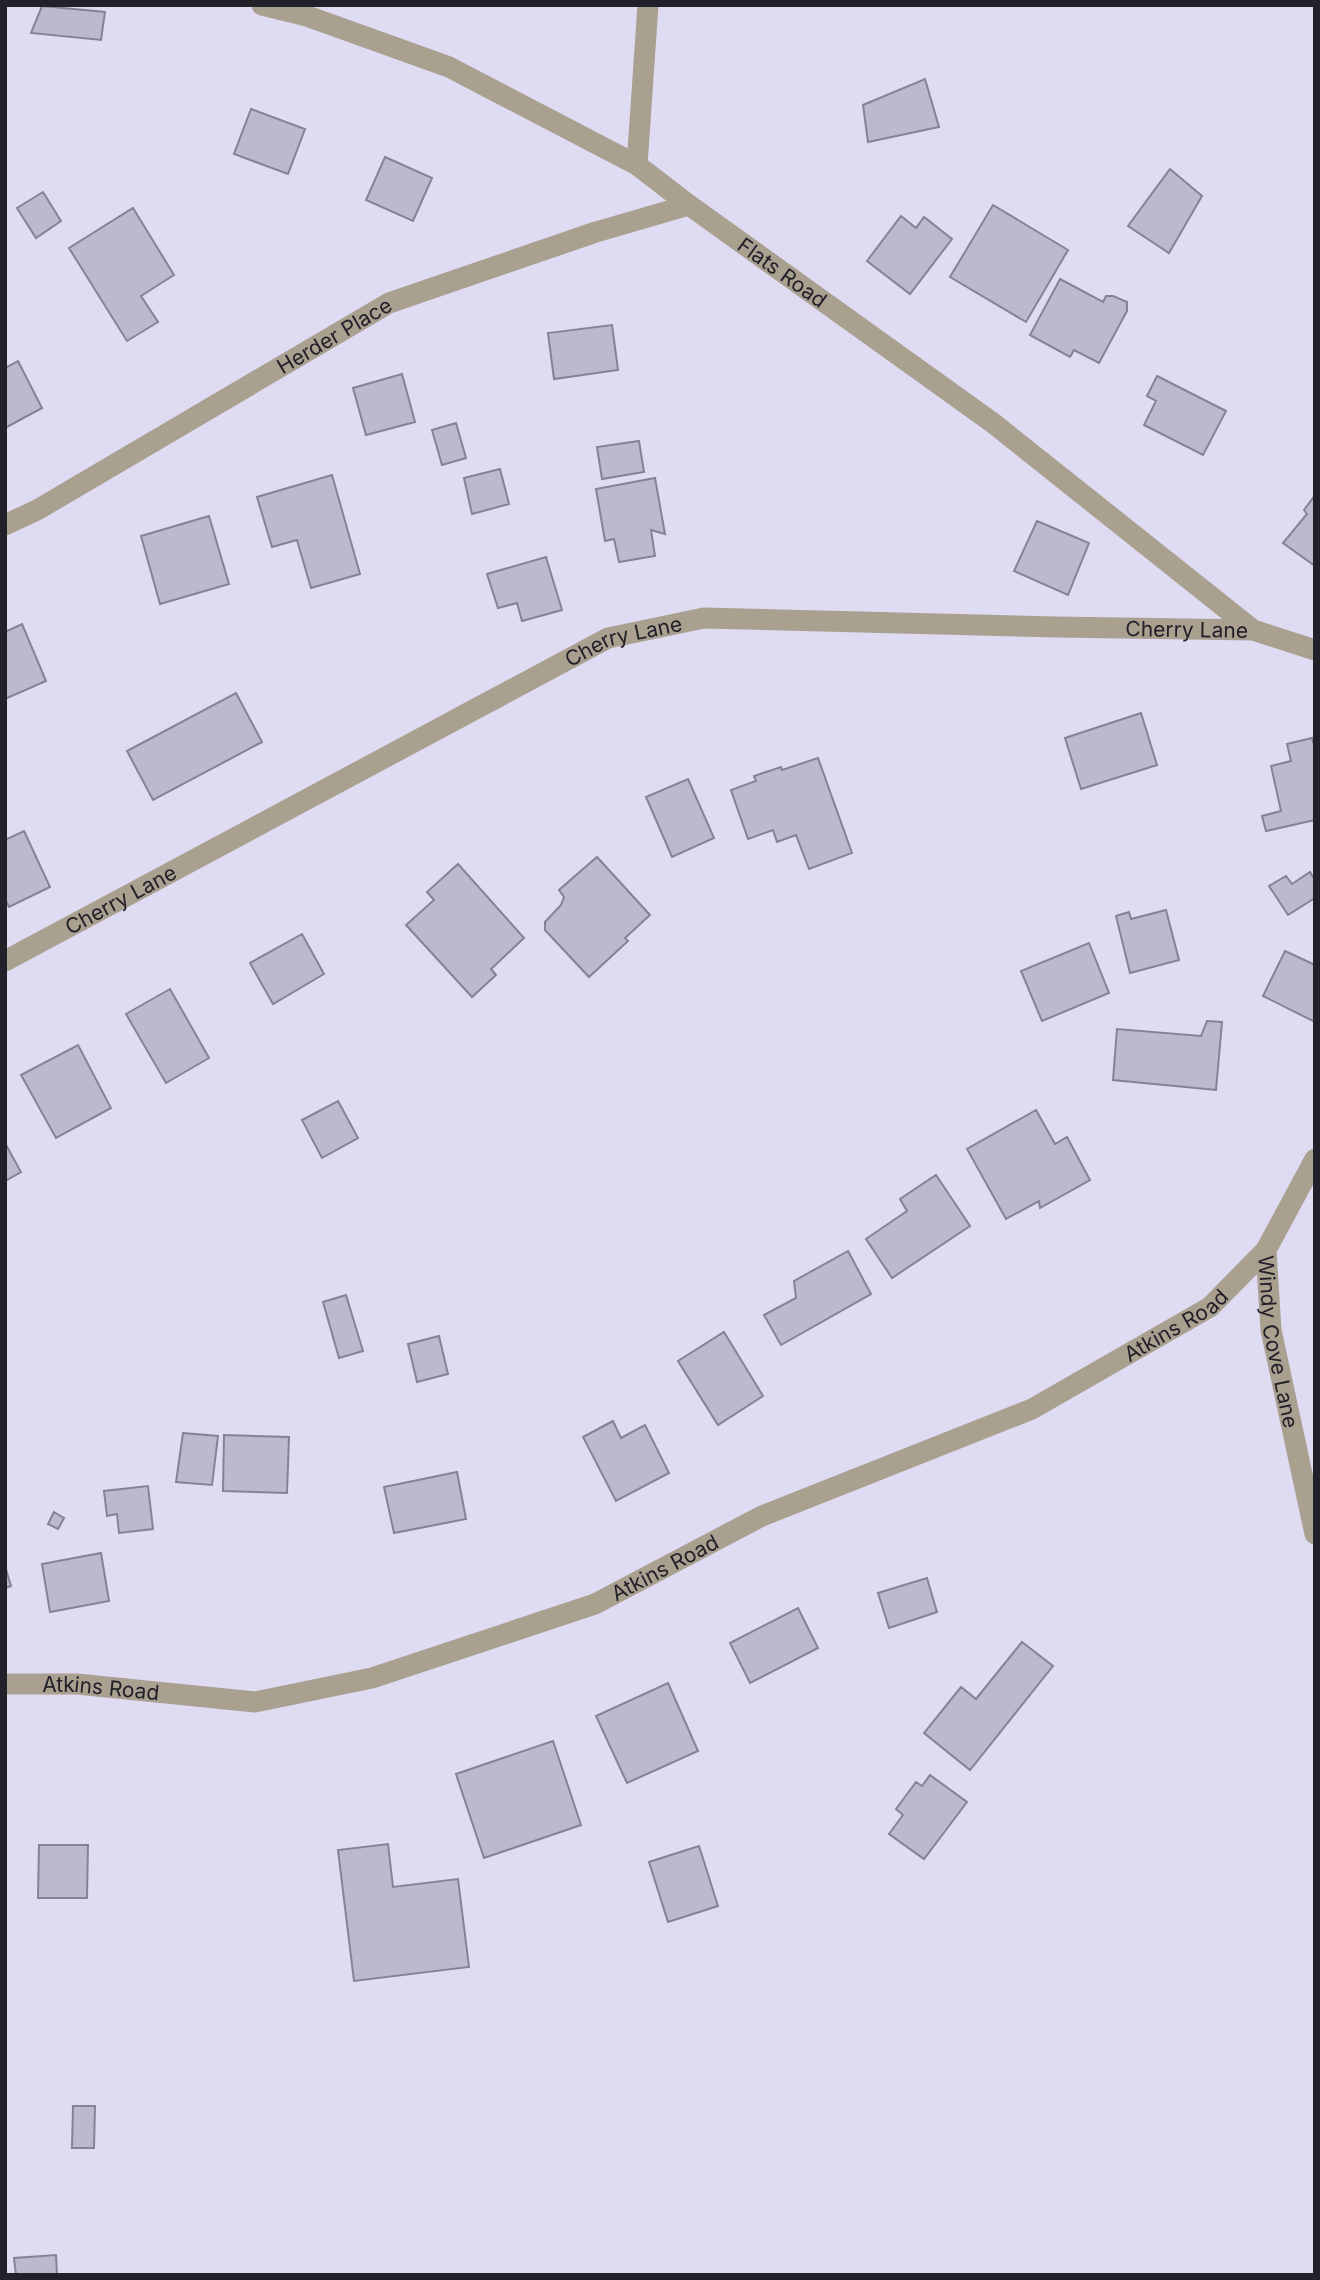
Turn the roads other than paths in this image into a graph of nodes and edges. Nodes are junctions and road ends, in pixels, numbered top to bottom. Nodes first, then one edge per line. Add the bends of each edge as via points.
1 (262, 5) edge
2 (648, 5) edge
3 (636, 165) junction
4 (689, 205) junction
5 (5, 526) edge
6 (1253, 630) junction
7 (1315, 650) edge
8 (5, 961) edge
9 (1315, 1159) edge
10 (1266, 1250) junction
11 (1315, 1534) edge
12 (5, 1684) edge

1 - 3 street, Flats Road via 307,16 449,67
2 - 3 street
3 - 4 street, Flats Road
4 - 5 street, Herder Place via 389,303
4 - 6 street, Flats Road via 993,422
6 - 7 street, Cherry Lane
6 - 8 street, Cherry Lane via 704,618 608,638
9 - 10 street, Windy Cove Lane
10 - 11 street, Windy Cove Lane via 1271,1329
10 - 12 street, Atkins Road via 1210,1307 1032,1409 762,1516 595,1604 372,1678 255,1702 77,1684

